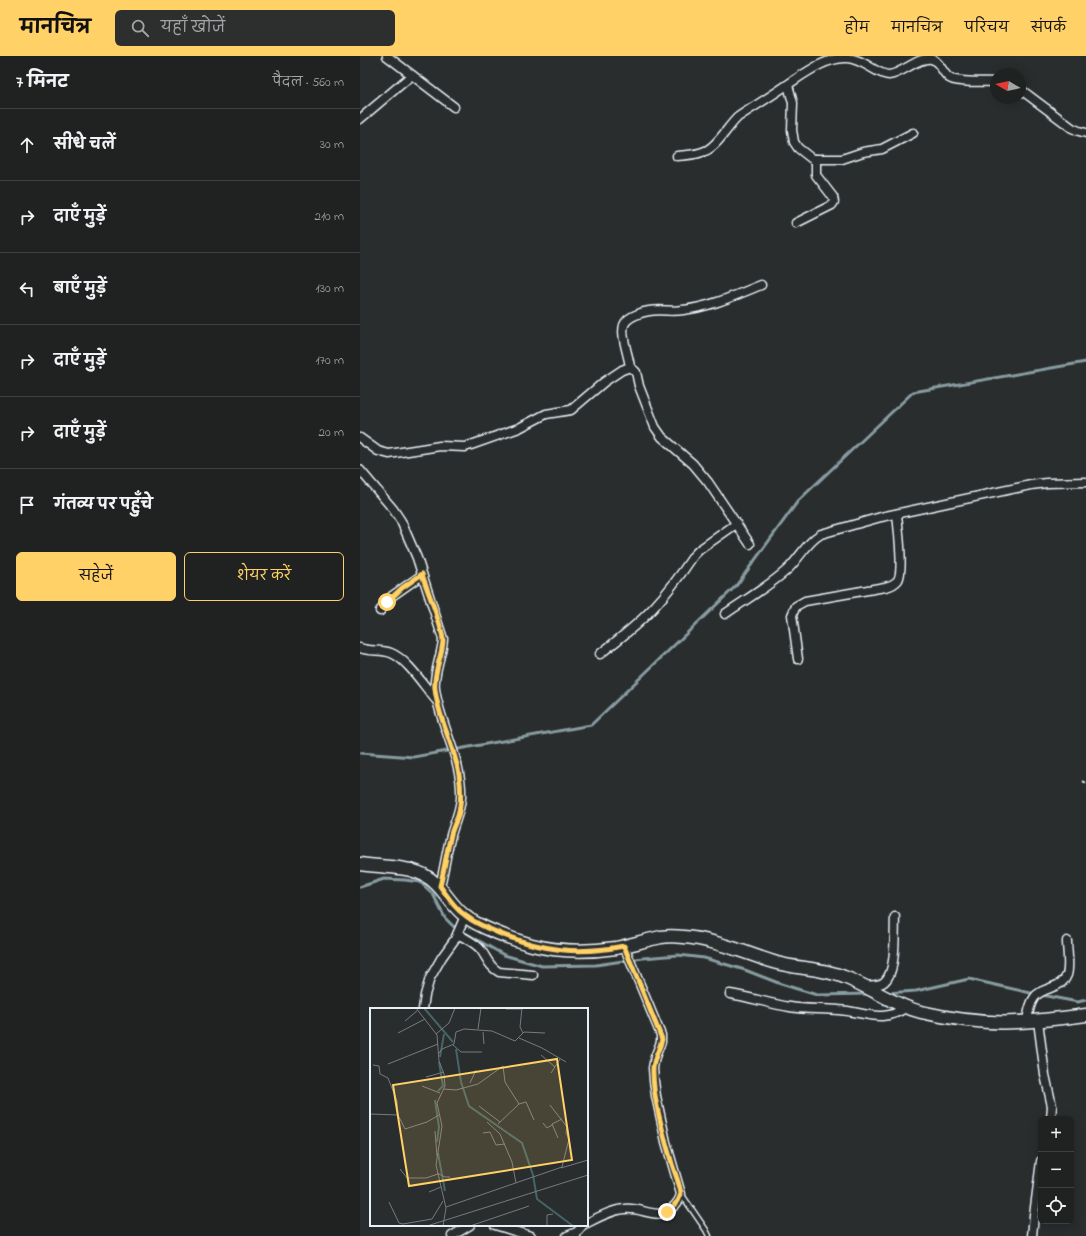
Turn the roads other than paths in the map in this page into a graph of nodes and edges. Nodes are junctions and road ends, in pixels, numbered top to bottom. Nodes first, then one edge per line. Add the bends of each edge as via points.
1 (387, 56) edge
2 (412, 75) junction
3 (990, 82) edge
4 (788, 85) junction
5 (1026, 94) edge
6 (454, 107) dead end
7 (360, 119) edge
8 (913, 133) dead end
9 (1086, 133) edge
10 (677, 156) dead end
11 (816, 159) junction
12 (796, 223) dead end
13 (761, 285) dead end
14 (630, 367) junction
15 (360, 438) edge
16 (360, 470) edge
17 (1086, 482) edge
18 (897, 514) junction
19 (736, 524) junction
20 (750, 544) dead end
21 (422, 574) junction
22 (380, 611) dead end
23 (725, 614) dead end
24 (360, 648) edge
25 (600, 654) dead end
26 (798, 659) dead end
27 (437, 701) junction
28 (360, 864) edge
29 (440, 886) junction
30 (465, 916) junction
31 (895, 917) dead end
32 (458, 934) junction
33 (1067, 940) dead end
34 (624, 946) junction
35 (533, 975) dead end
36 (863, 986) junction
37 (730, 994) dead end
38 (907, 1007) junction
39 (423, 1008) edge
40 (1086, 1015) edge
41 (1032, 1021) junction
42 (1051, 1116) edge
43 (1038, 1184) edge
44 (681, 1194) junction
45 (588, 1223) edge
46 (468, 1226) edge
47 (498, 1226) edge
48 (582, 1226) edge
49 (576, 1234) edge
50 (452, 1236) edge
51 (531, 1236) edge
52 (567, 1236) edge
53 (709, 1236) edge
54 (1032, 1236) edge

1 - 2 street
2 - 6 street
2 - 7 street
3 - 4 street via 950,79 933,59 920,61 889,74 854,58 846,58 822,64
4 - 10 street via 738,116 712,147 700,153
4 - 11 street via 793,103 794,142 808,157
5 - 9 street via 1072,128
8 - 11 street via 882,149 842,159
11 - 12 street via 816,175 834,202
13 - 14 street via 707,305 682,311 645,312 627,320 623,332
14 - 15 street via 604,382 571,410 546,414 520,428 465,447 440,446 388,454 378,451
14 - 19 street via 636,372 645,404 658,432 699,471
16 - 21 street via 401,521
17 - 18 street via 1031,485
18 - 23 street via 816,536 790,567
18 - 26 street via 900,562 898,579 894,584 885,587 806,601 796,606 792,615
19 - 20 street
19 - 25 street via 699,550 654,608
21 - 22 street via 392,596
21 - 27 street via 443,639 435,680
24 - 27 street via 387,652 398,657
27 - 29 street via 459,774 461,799
28 - 29 street via 414,871
29 - 30 street
30 - 32 street
30 - 34 street via 520,942 549,949 587,951
31 - 36 street via 894,950 888,978 880,985
32 - 35 street via 476,945 499,972
32 - 39 street via 430,978
33 - 41 street via 1067,975 1059,984 1037,994 1030,1007
34 - 36 street via 662,937 699,939 732,947 777,963 835,973
34 - 44 street via 661,1035 653,1068 654,1081 666,1142
36 - 38 street
37 - 38 street via 788,1007 840,1010 878,1017 892,1015
38 - 41 street via 968,1020 999,1023
40 - 41 street
41 - 42 street via 1052,1106
43 - 54 street
44 - 45 street via 676,1205 662,1214 625,1209
44 - 53 lane
46 - 50 street
47 - 51 street
48 - 49 street
49 - 52 street

